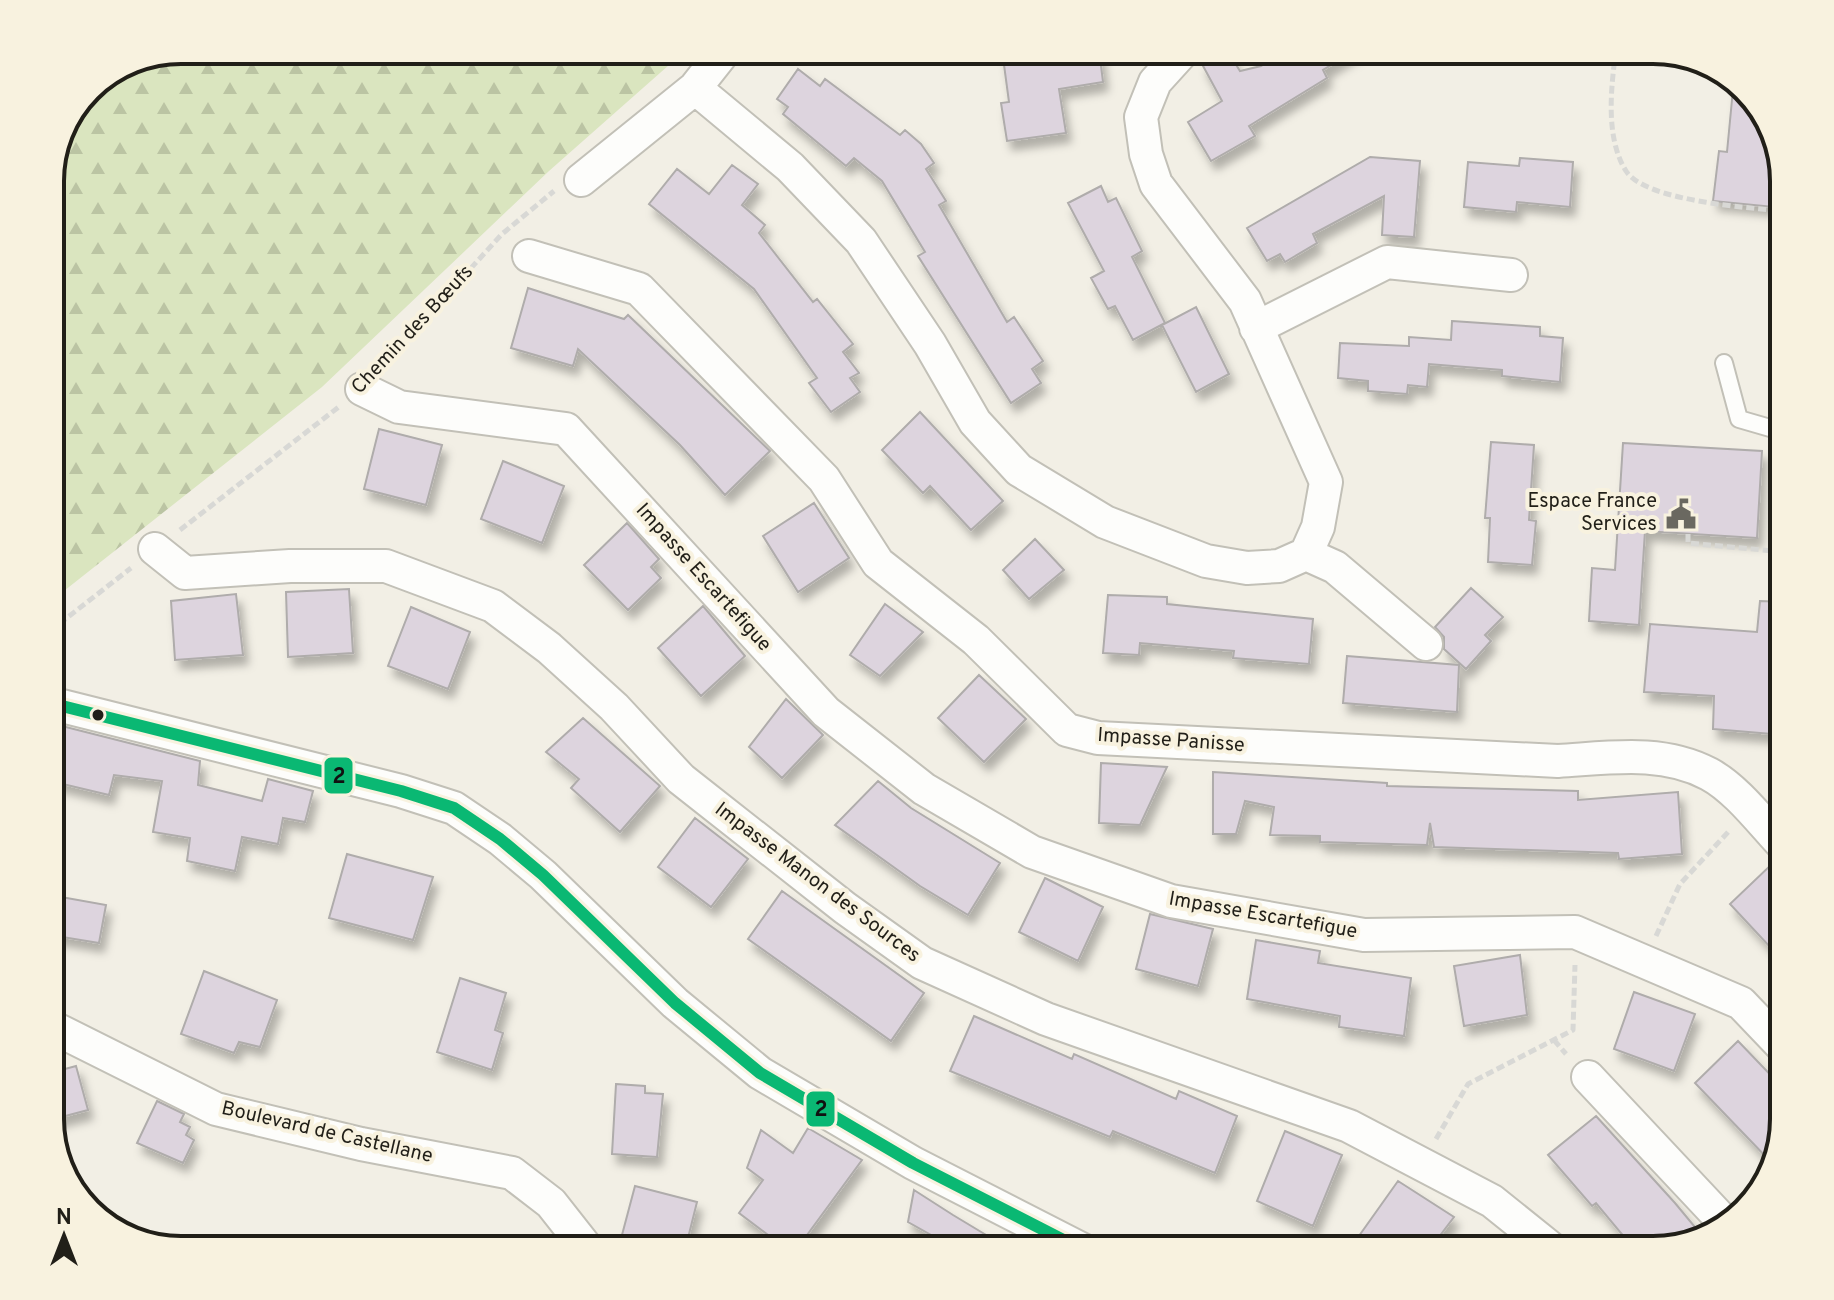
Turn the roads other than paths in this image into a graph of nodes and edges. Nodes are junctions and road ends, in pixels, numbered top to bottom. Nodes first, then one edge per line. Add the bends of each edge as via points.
1 (714, 64) edge
2 (1171, 64) edge
3 (695, 88) junction
4 (581, 180) road end
5 (529, 256) dead end
6 (1511, 275) dead end
7 (1256, 328) junction
8 (1724, 363) dead end
9 (362, 389) road end
10 (1770, 428) edge
11 (155, 549) road end
12 (1306, 554) junction
13 (1426, 644) dead end
14 (64, 707) edge
15 (1770, 832) edge
16 (64, 1033) edge
17 (1770, 1033) edge
18 (85, 1043) junction
19 (64, 1051) edge
20 (1588, 1077) dead end
21 (1718, 1216) edge
22 (577, 1236) edge
23 (1056, 1236) edge
24 (1536, 1236) edge

1 - 3 street
2 - 7 street via 1155,82 1141,117 1146,154 1156,184 1245,301
3 - 4 street
3 - 12 street via 790,167 861,241 975,422 1019,470 1105,522 1206,561 1247,568 1279,566
5 - 15 street, Impasse Panisse via 639,289 824,479 878,563 976,640 1067,730 1098,738 1558,761 1631,756 1674,760 1711,775
6 - 7 street via 1387,262
7 - 12 street via 1326,482 1318,527
8 - 10 lane via 1739,419
9 - 17 street, Impasse Escartefigue via 399,407 566,429 826,712 924,789 1032,852 1171,901 1364,935 1575,932 1741,1003
11 - 24 street, Impasse Manon des Sources via 185,573 386,566 493,606 614,707 681,779 922,963 1046,1019 1349,1126 1492,1201
12 - 13 street via 1335,567
14 - 23 street via 454,808 543,875 675,1003 760,1073 913,1163
16 - 18 street, Boulevard de Castellane
18 - 19 street
18 - 22 street, Boulevard de Castellane via 216,1109 512,1173 551,1203
20 - 21 street

